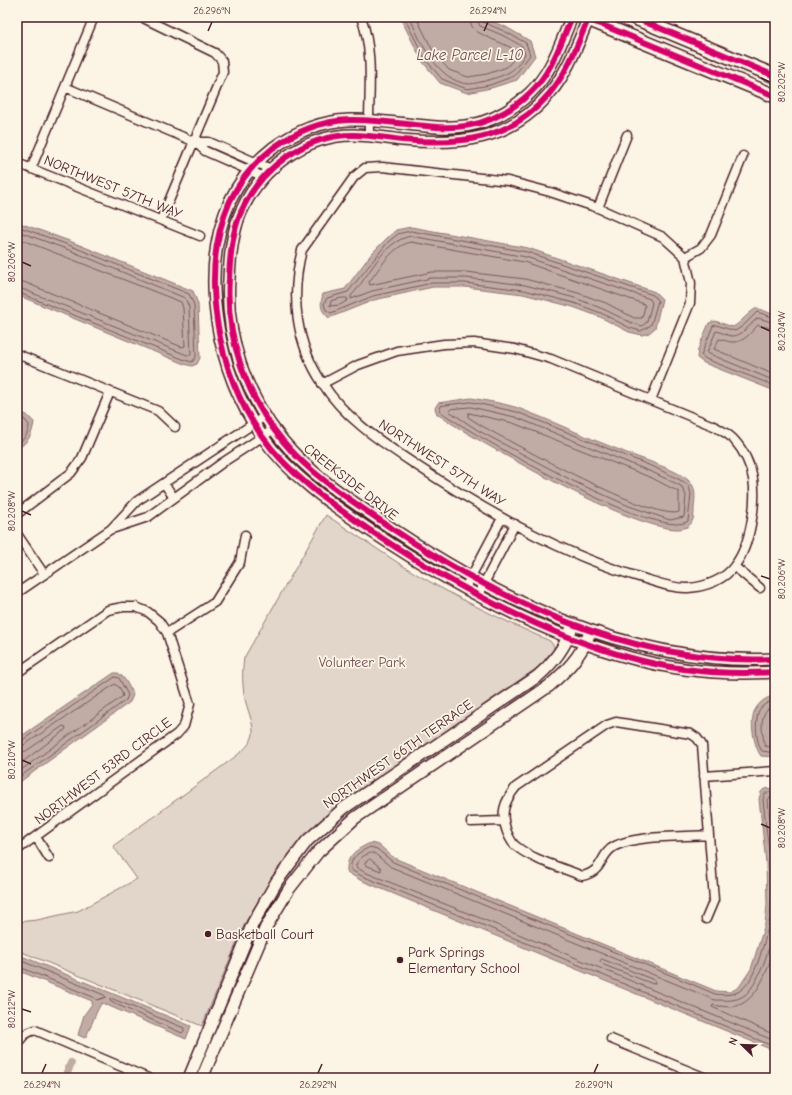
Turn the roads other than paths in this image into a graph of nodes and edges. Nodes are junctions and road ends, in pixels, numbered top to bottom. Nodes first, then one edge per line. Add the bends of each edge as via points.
1 (94, 17) edge
2 (141, 17) edge
3 (361, 17) edge
4 (572, 17) edge
5 (633, 17) edge
6 (587, 18) edge
7 (775, 76) edge
8 (65, 87) junction
9 (775, 96) edge
10 (368, 121) junction
11 (627, 135) dead end
12 (369, 136) junction
13 (194, 142) junction
14 (743, 156) dead end
15 (17, 163) edge
16 (253, 166) junction
17 (31, 169) junction
18 (267, 173) junction
19 (598, 208) junction
20 (161, 220) junction
21 (200, 236) dead end
22 (684, 257) junction
23 (17, 354) edge
24 (322, 384) junction
25 (110, 392) junction
26 (651, 400) junction
27 (265, 416) junction
28 (254, 423) junction
29 (175, 427) dead end
30 (274, 429) junction
31 (262, 437) junction
32 (164, 483) junction
33 (174, 498) junction
34 (17, 514) edge
35 (502, 518) junction
36 (515, 524) junction
37 (111, 529) junction
38 (17, 534) edge
39 (245, 535) dead end
40 (735, 567) junction
41 (44, 574) junction
42 (471, 576) junction
43 (485, 583) junction
44 (465, 588) junction
45 (760, 588) dead end
46 (17, 593) edge
47 (478, 595) junction
48 (574, 624) junction
49 (590, 631) junction
50 (167, 633) junction
51 (569, 637) junction
52 (585, 644) junction
53 (775, 660) edge
54 (775, 672) edge
55 (17, 673) edge
56 (775, 771) edge
57 (704, 776) junction
58 (503, 820) junction
59 (471, 822) dead end
60 (709, 835) junction
61 (36, 837) junction
62 (17, 850) edge
63 (49, 858) dead end
64 (706, 919) dead end
65 (224, 988) junction
66 (238, 994) junction
67 (610, 1039) dead end
68 (17, 1046) edge
69 (130, 1075) edge
70 (148, 1078) edge
71 (189, 1078) edge
72 (202, 1078) edge
73 (706, 1078) edge

1 - 8 street
2 - 13 street via 215,53 222,61 223,72
3 - 10 street via 369,56
4 - 10 street, CREEKSIDE DRIVE via 551,66 541,81 504,112 481,122 451,128
5 - 7 main road
6 - 9 main road
6 - 12 street, CREEKSIDE DRIVE via 571,59 550,94 536,108 507,128 489,136 461,142 438,143
8 - 13 street
8 - 17 street
10 - 12 street
10 - 16 street, CREEKSIDE DRIVE via 334,122 300,132 276,146
11 - 19 street
12 - 18 street, CREEKSIDE DRIVE via 350,135 322,140 294,151
13 - 16 street via 209,142
13 - 20 street
14 - 22 street via 711,235 701,248
15 - 17 street, NORTHWEST 57TH WAY
16 - 18 street
16 - 28 street, CREEKSIDE DRIVE via 231,198 222,224 217,248 214,290 218,328 226,364 239,397
17 - 20 street, NORTHWEST 57TH WAY
18 - 27 street, CREEKSIDE DRIVE via 248,198 240,214 231,256 228,304 234,343 243,371
19 - 22 street via 663,237
19 - 24 street, NORTHWEST 57TH WAY via 508,181 382,167 365,168 354,177 302,250 295,284 299,332
20 - 21 street, NORTHWEST 57TH WAY
22 - 26 street via 691,283 690,303
23 - 25 street
24 - 26 street via 358,365 397,351 444,344 474,343 515,349 551,359
24 - 35 street, NORTHWEST 57TH WAY via 360,424 399,454
25 - 29 street via 158,412
25 - 34 street via 82,458 71,473
26 - 40 street via 716,427 735,439 747,458 753,478 754,496 748,537
27 - 28 street
27 - 30 street, CREEKSIDE DRIVE
28 - 31 street, CREEKSIDE DRIVE
28 - 32 street
30 - 31 street
30 - 42 street, CREEKSIDE DRIVE via 293,453 339,492 393,530
31 - 33 street
31 - 44 street, CREEKSIDE DRIVE via 295,473 330,502 396,548
32 - 33 street
32 - 37 street via 137,501
33 - 37 street via 148,517
35 - 36 street, NORTHWEST 57TH WAY
35 - 42 street
36 - 40 street, NORTHWEST 57TH WAY via 613,569 685,588 705,586
36 - 43 street
37 - 41 street
38 - 41 street
39 - 50 street via 240,562 215,602
40 - 45 street
41 - 46 street
42 - 43 street, CREEKSIDE DRIVE
42 - 44 street
43 - 47 street
43 - 48 street, CREEKSIDE DRIVE via 532,607
44 - 47 street, CREEKSIDE DRIVE
47 - 51 street, CREEKSIDE DRIVE
48 - 49 street, CREEKSIDE DRIVE
48 - 51 street, NORTHWEST 66TH TERRACE
49 - 52 street, NORTHWEST 66TH TERRACE
49 - 53 street, CREEKSIDE DRIVE via 632,644 686,655 720,659
50 - 55 street, NORTHWEST 53RD CIRCLE via 159,621 136,607 108,610
50 - 61 street, NORTHWEST 53RD CIRCLE via 190,704 184,726 177,734
51 - 52 street, CREEKSIDE DRIVE
51 - 65 street, NORTHWEST 66TH TERRACE via 552,664 538,676 344,808 307,841 277,882 253,923
52 - 54 street, CREEKSIDE DRIVE via 631,658 683,668
52 - 66 street, NORTHWEST 66TH TERRACE via 564,673 549,686 355,818 318,852 289,889 266,927
56 - 57 street
57 - 58 street via 702,745 691,734 616,722 607,725 516,787 504,808
57 - 60 street
58 - 59 street
58 - 60 street via 515,846 582,876 598,868 613,847 626,841
60 - 64 street via 714,900
61 - 62 street, NORTHWEST 53RD CIRCLE
61 - 63 street, NORTHWEST 53RD CIRCLE
65 - 66 street
65 - 71 street, NORTHWEST 66TH TERRACE
66 - 72 street, NORTHWEST 66TH TERRACE
67 - 73 street
68 - 69 street via 26,1032 34,1030
69 - 70 street

